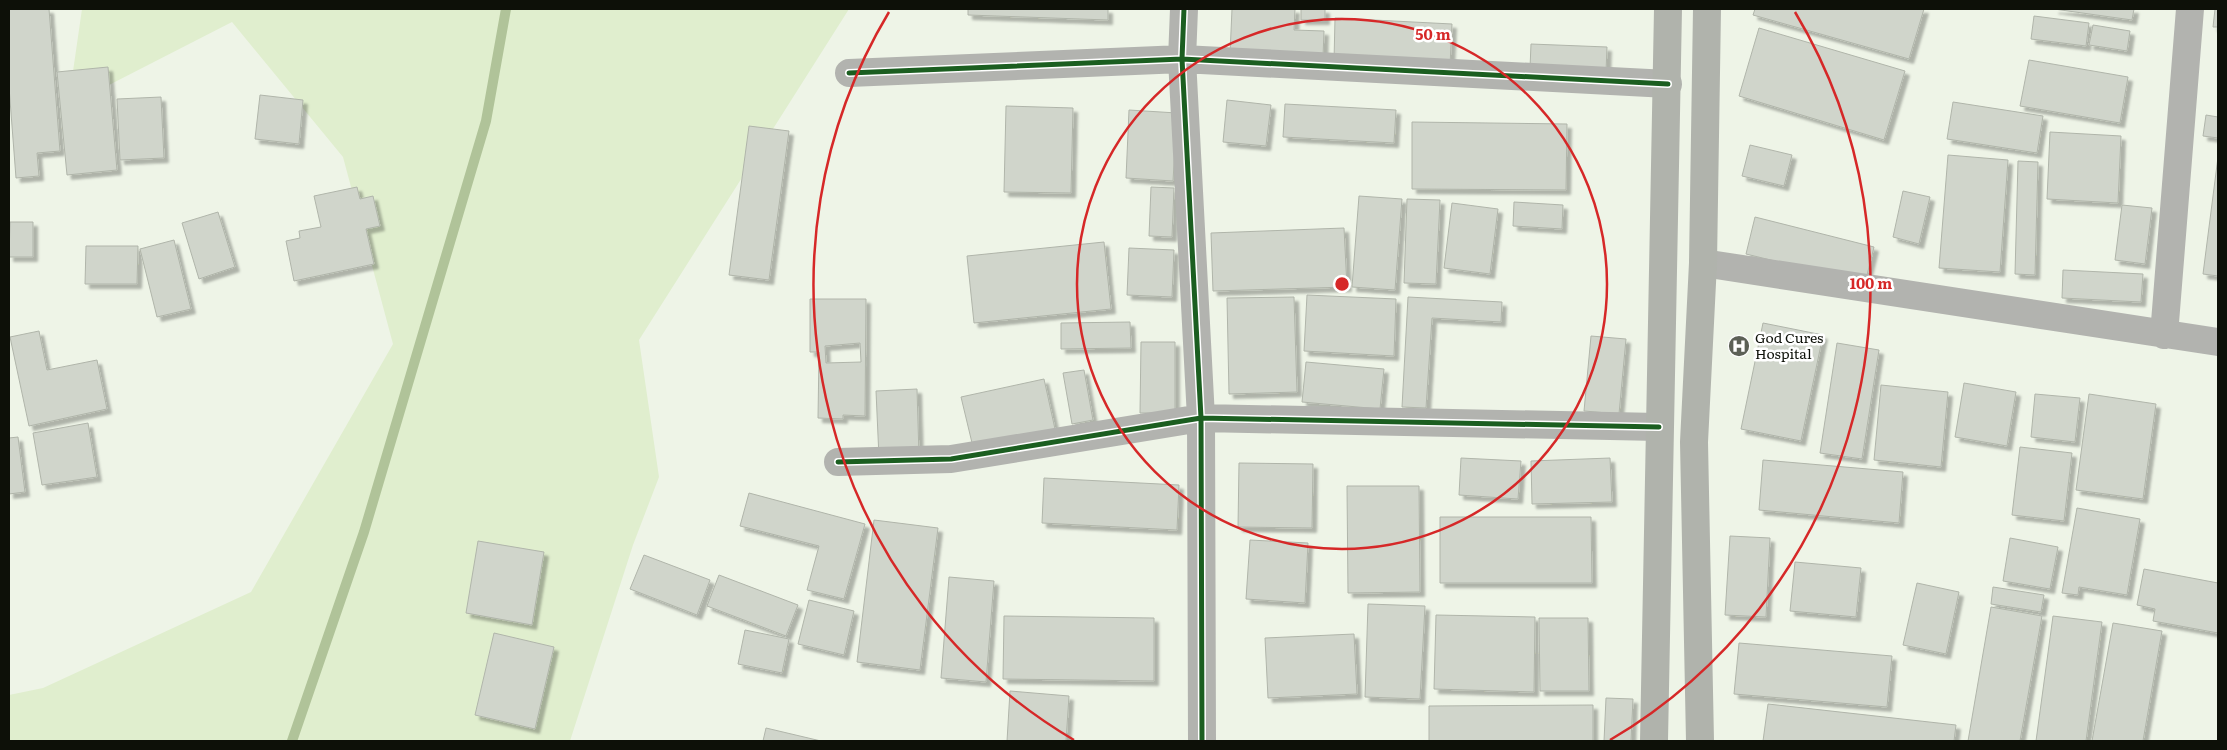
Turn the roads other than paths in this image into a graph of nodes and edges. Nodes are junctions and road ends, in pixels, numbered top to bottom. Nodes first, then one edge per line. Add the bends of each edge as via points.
1 (1184, 9) edge
2 (1668, 9) edge
3 (1707, 9) edge
4 (2190, 9) edge
5 (1182, 59) junction
6 (849, 73) dead end
7 (1668, 84) junction
8 (1703, 263) junction
9 (2164, 335) junction
10 (2218, 342) edge
11 (1200, 418) junction
12 (1659, 427) junction
13 (838, 462) dead end
14 (1202, 741) edge
15 (1654, 741) edge
16 (1700, 741) edge

1 - 5 street
2 - 7 main road
3 - 8 main road
4 - 9 street
5 - 6 street
5 - 7 street
5 - 11 street
7 - 12 main road
8 - 9 street
8 - 16 main road via 1694,442
9 - 10 street
11 - 12 street
11 - 13 street via 951,460
11 - 14 street
12 - 15 main road

